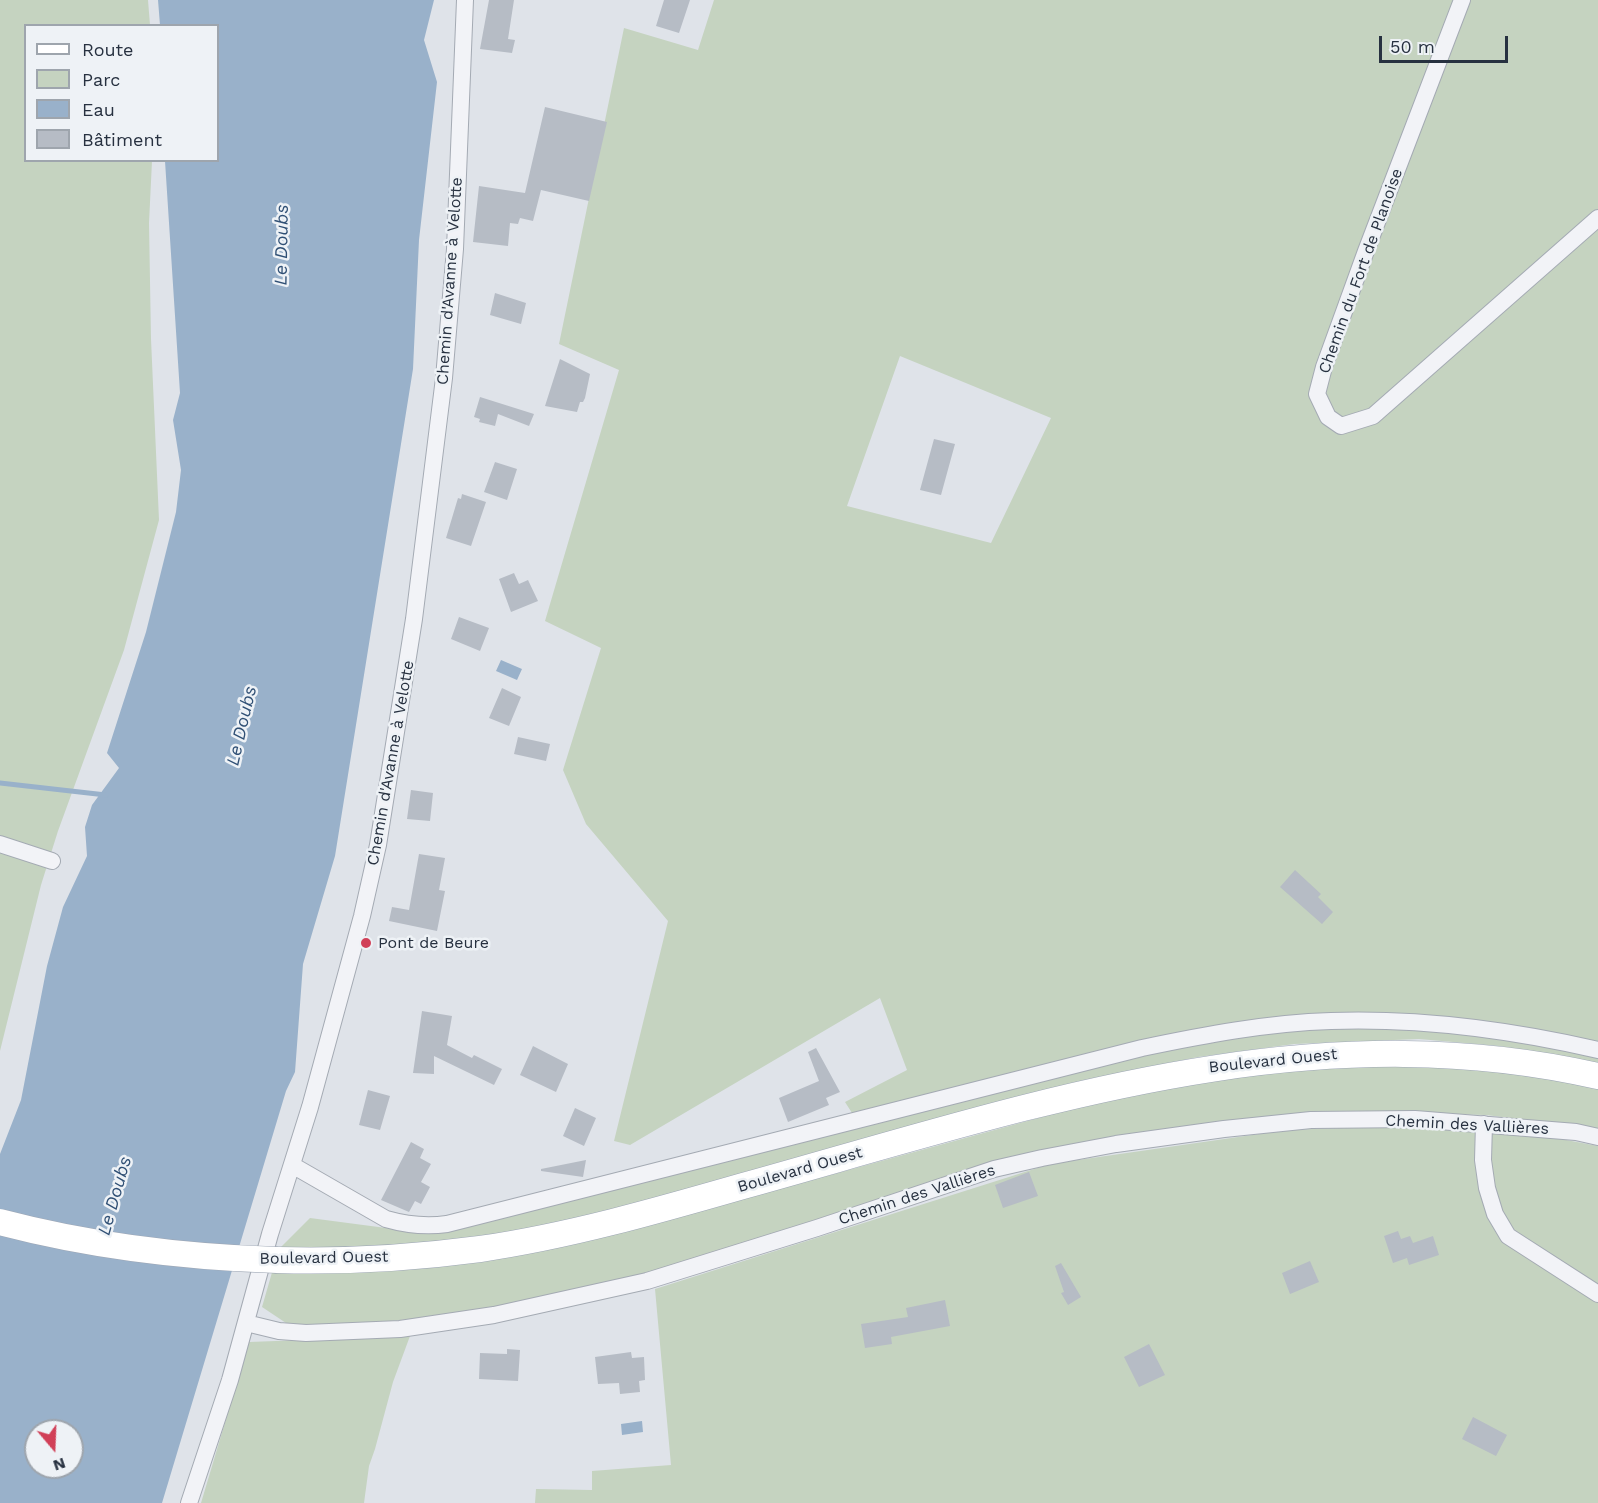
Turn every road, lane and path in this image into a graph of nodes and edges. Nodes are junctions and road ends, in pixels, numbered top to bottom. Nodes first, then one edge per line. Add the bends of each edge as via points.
1 (465, 0) edge
2 (1462, 0) edge
3 (1598, 218) edge
4 (0, 844) edge
5 (52, 861) dead end
6 (1598, 1050) edge
7 (1598, 1076) edge
8 (1484, 1124) junction
9 (1598, 1137) edge
10 (292, 1166) junction
11 (0, 1222) edge
12 (1598, 1294) edge
13 (246, 1323) junction
14 (189, 1503) edge

1 - 10 street, Chemin d'Avanne à Velotte via 455,249 444,378 414,620 378,845
2 - 3 street, Chemin du Fort de Planoise via 1324,367 1317,394 1328,417 1341,426 1373,416
4 - 5 street
6 - 10 street via 1545,1038 1404,1022 1332,1021 1241,1030 1107,1057 433,1226 386,1219
7 - 11 main road, Boulevard Ouest, bridge via 1487,1057 1417,1053 1327,1055 1242,1063 1075,1095 556,1235 384,1259 277,1260 140,1250
8 - 9 street, Chemin des Vallières
8 - 12 street via 1487,1188 1495,1214 1508,1236
8 - 13 street, Chemin des Vallières via 1414,1119 1311,1120 1116,1144 994,1169 647,1281 494,1315 400,1329 306,1334
10 - 13 street, Chemin d'Avanne à Velotte
13 - 14 street, Chemin d'Avanne à Velotte

